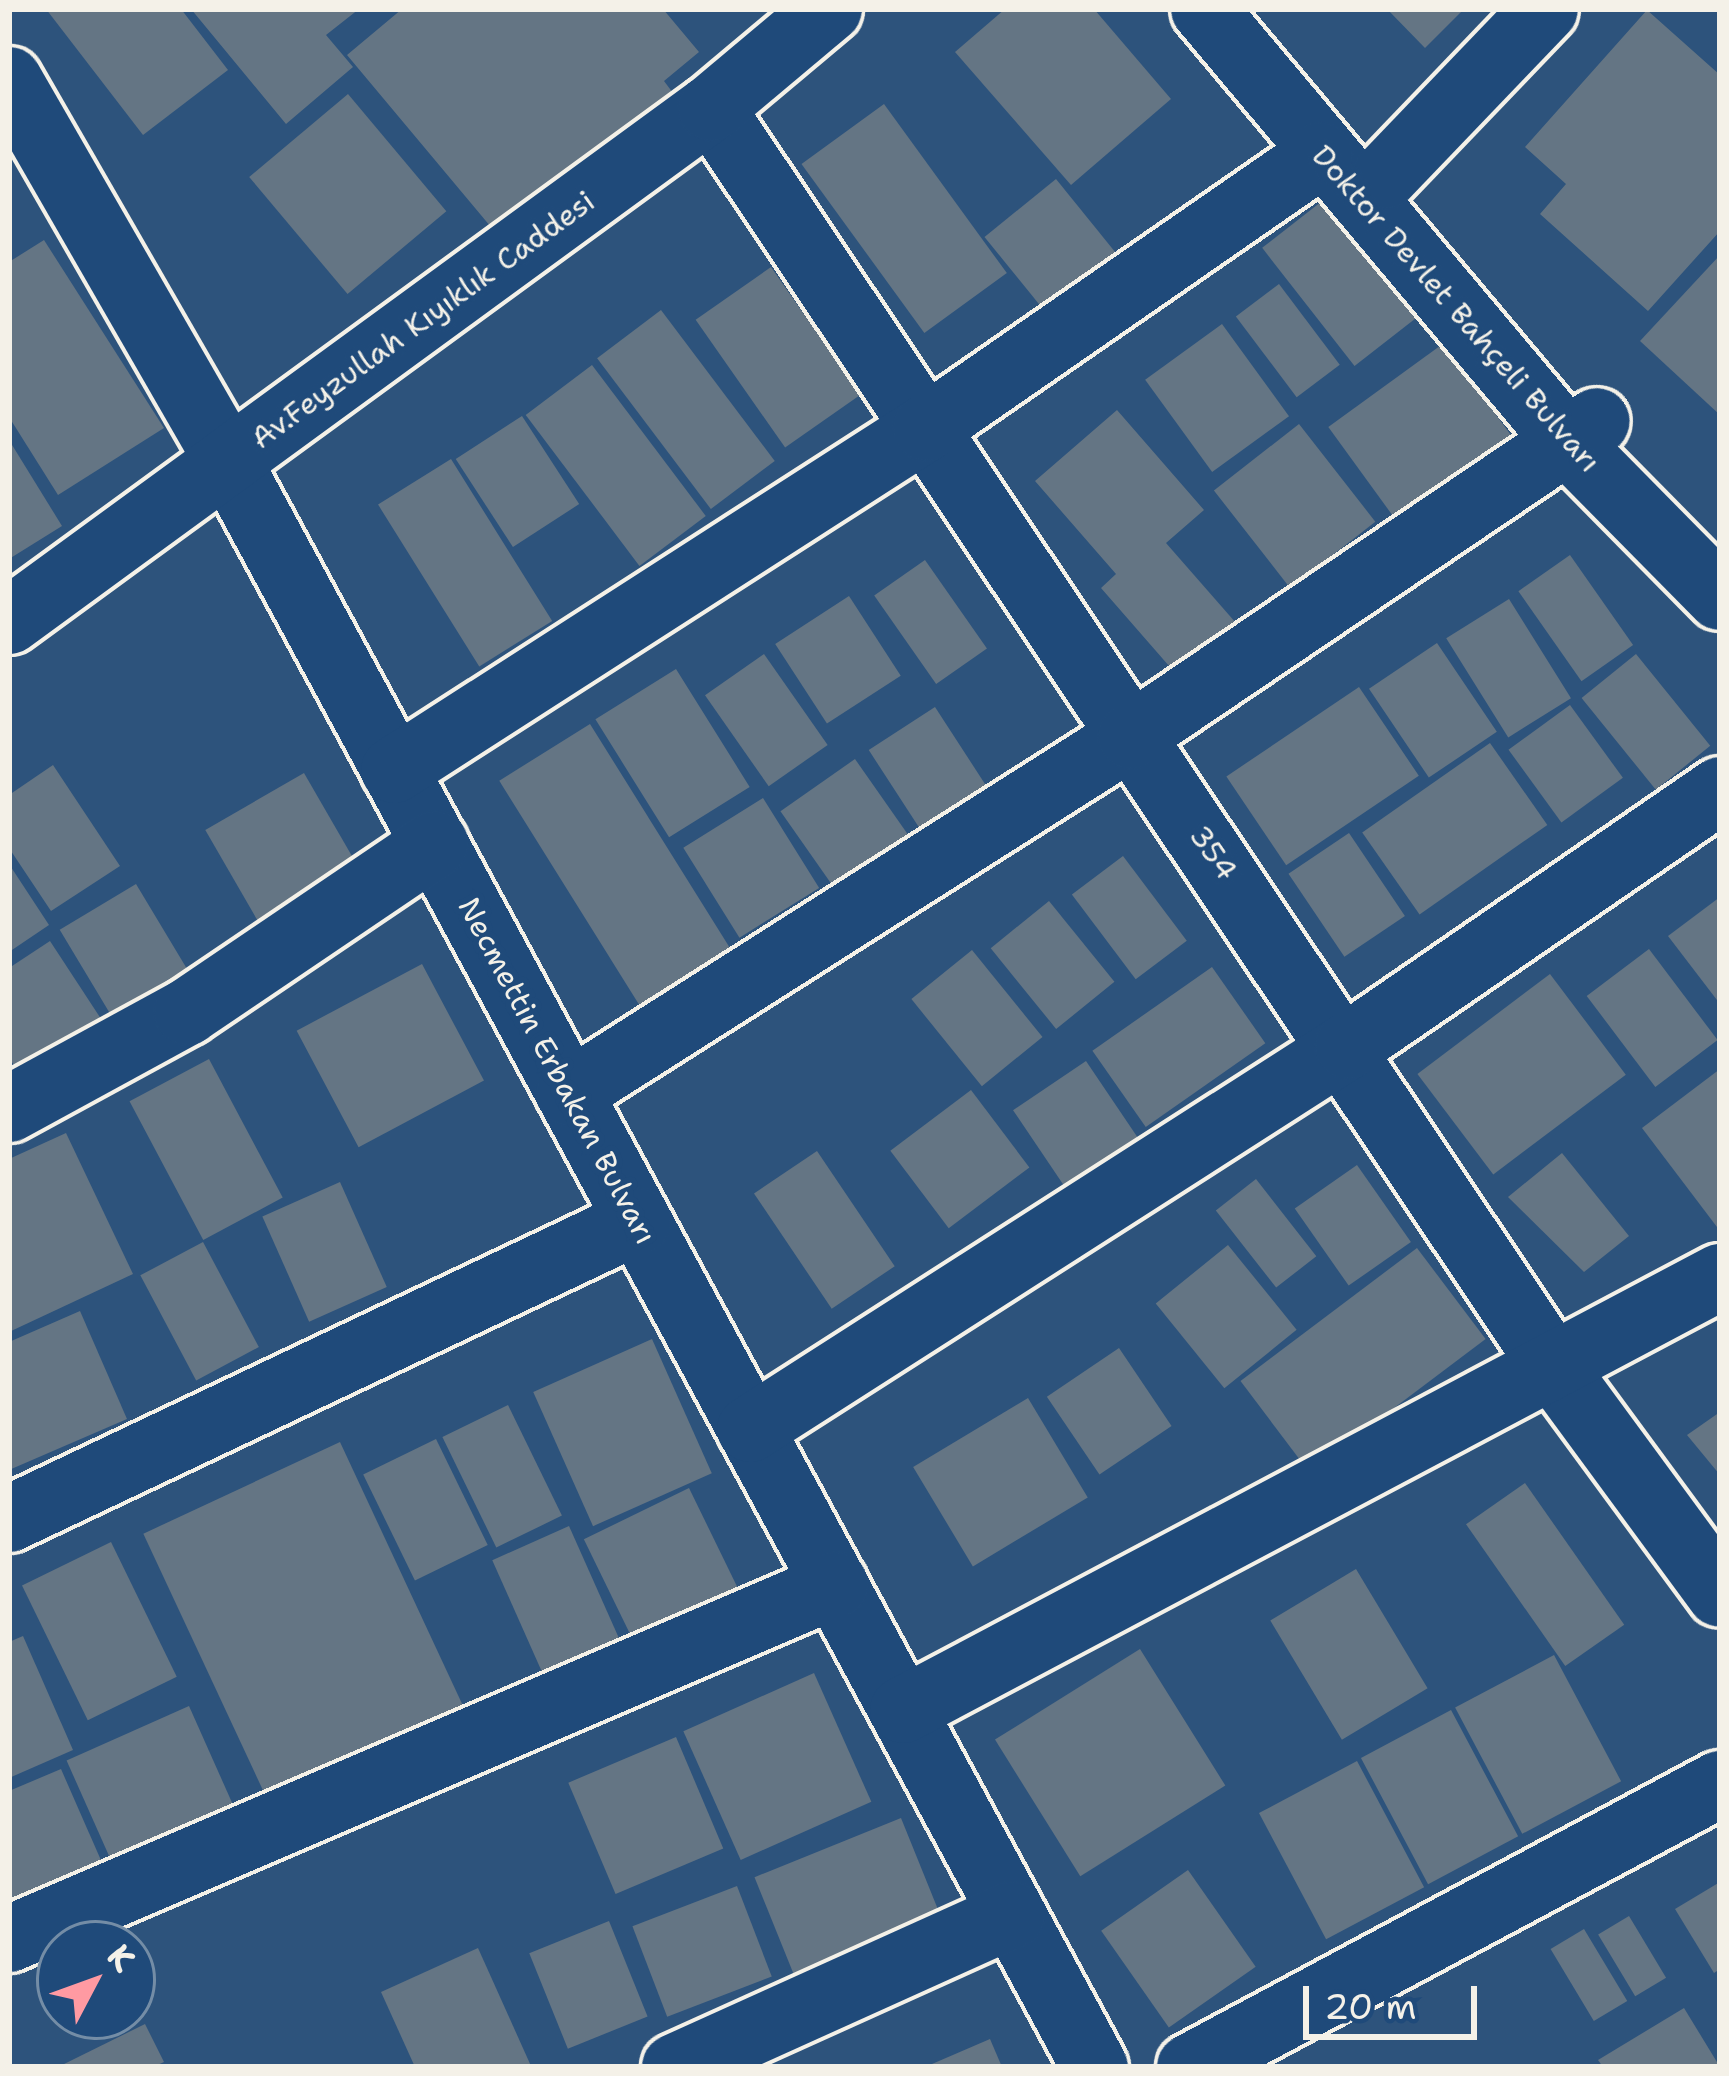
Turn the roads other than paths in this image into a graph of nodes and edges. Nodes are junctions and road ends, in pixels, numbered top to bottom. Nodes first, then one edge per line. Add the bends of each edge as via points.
1 (829, 9) edge
2 (1204, 9) edge
3 (1251, 9) edge
4 (1545, 9) edge
5 (9, 80) edge
6 (711, 108) junction
7 (1321, 154) junction
8 (1385, 176) junction
9 (926, 428) junction
10 (1584, 434) junction
11 (229, 463) junction
12 (1718, 556) edge
13 (9, 621) edge
14 (1131, 736) junction
15 (394, 770) junction
16 (1720, 790) edge
17 (435, 844) junction
18 (1348, 1046) junction
19 (569, 1093) junction
20 (9, 1109) edge
21 (638, 1221) junction
22 (1720, 1277) edge
23 (1557, 1372) junction
24 (750, 1429) junction
25 (9, 1519) edge
26 (835, 1585) junction
27 (1720, 1594) edge
28 (903, 1710) junction
29 (1720, 1784) edge
30 (1012, 1915) junction
31 (9, 1939) edge
32 (675, 2067) edge
33 (1095, 2067) edge
34 (1190, 2067) edge

1 - 6 street, Av.Feyzullah Kıyıklık Caddesi
2 - 7 street, Doktor Devlet Bahçeli Bulvarı
3 - 8 street, Doktor Devlet Bahçeli Bulvarı
4 - 8 street
5 - 11 street, Necmettin Erbakan Bulvarı
6 - 9 street, 354
6 - 11 street, Av.Feyzullah Kıyıklık Caddesi
7 - 9 street
7 - 10 street, Doktor Devlet Bahçeli Bulvarı
8 - 10 street, Doktor Devlet Bahçeli Bulvarı
9 - 14 street, 354
9 - 15 street
10 - 12 street, Doktor Devlet Bahçeli Bulvarı
10 - 14 street
11 - 13 street, Av.Feyzullah Kıyıklık Caddesi
11 - 15 street, Necmettin Erbakan Bulvarı
14 - 18 street, 354
14 - 19 street
15 - 17 street, Necmettin Erbakan Bulvarı
16 - 18 street
17 - 19 street, Necmettin Erbakan Bulvarı
17 - 20 street via 187,1012
18 - 23 street, 354
18 - 24 street
19 - 21 street, Necmettin Erbakan Bulvarı
21 - 24 street, Necmettin Erbakan Bulvarı
21 - 25 street
22 - 23 street
23 - 27 street, 354
23 - 28 street
24 - 26 street, Necmettin Erbakan Bulvarı
26 - 28 street, Necmettin Erbakan Bulvarı
26 - 31 street
28 - 30 street, Necmettin Erbakan Bulvarı
29 - 34 street
30 - 32 street
30 - 33 street, Necmettin Erbakan Bulvarı

